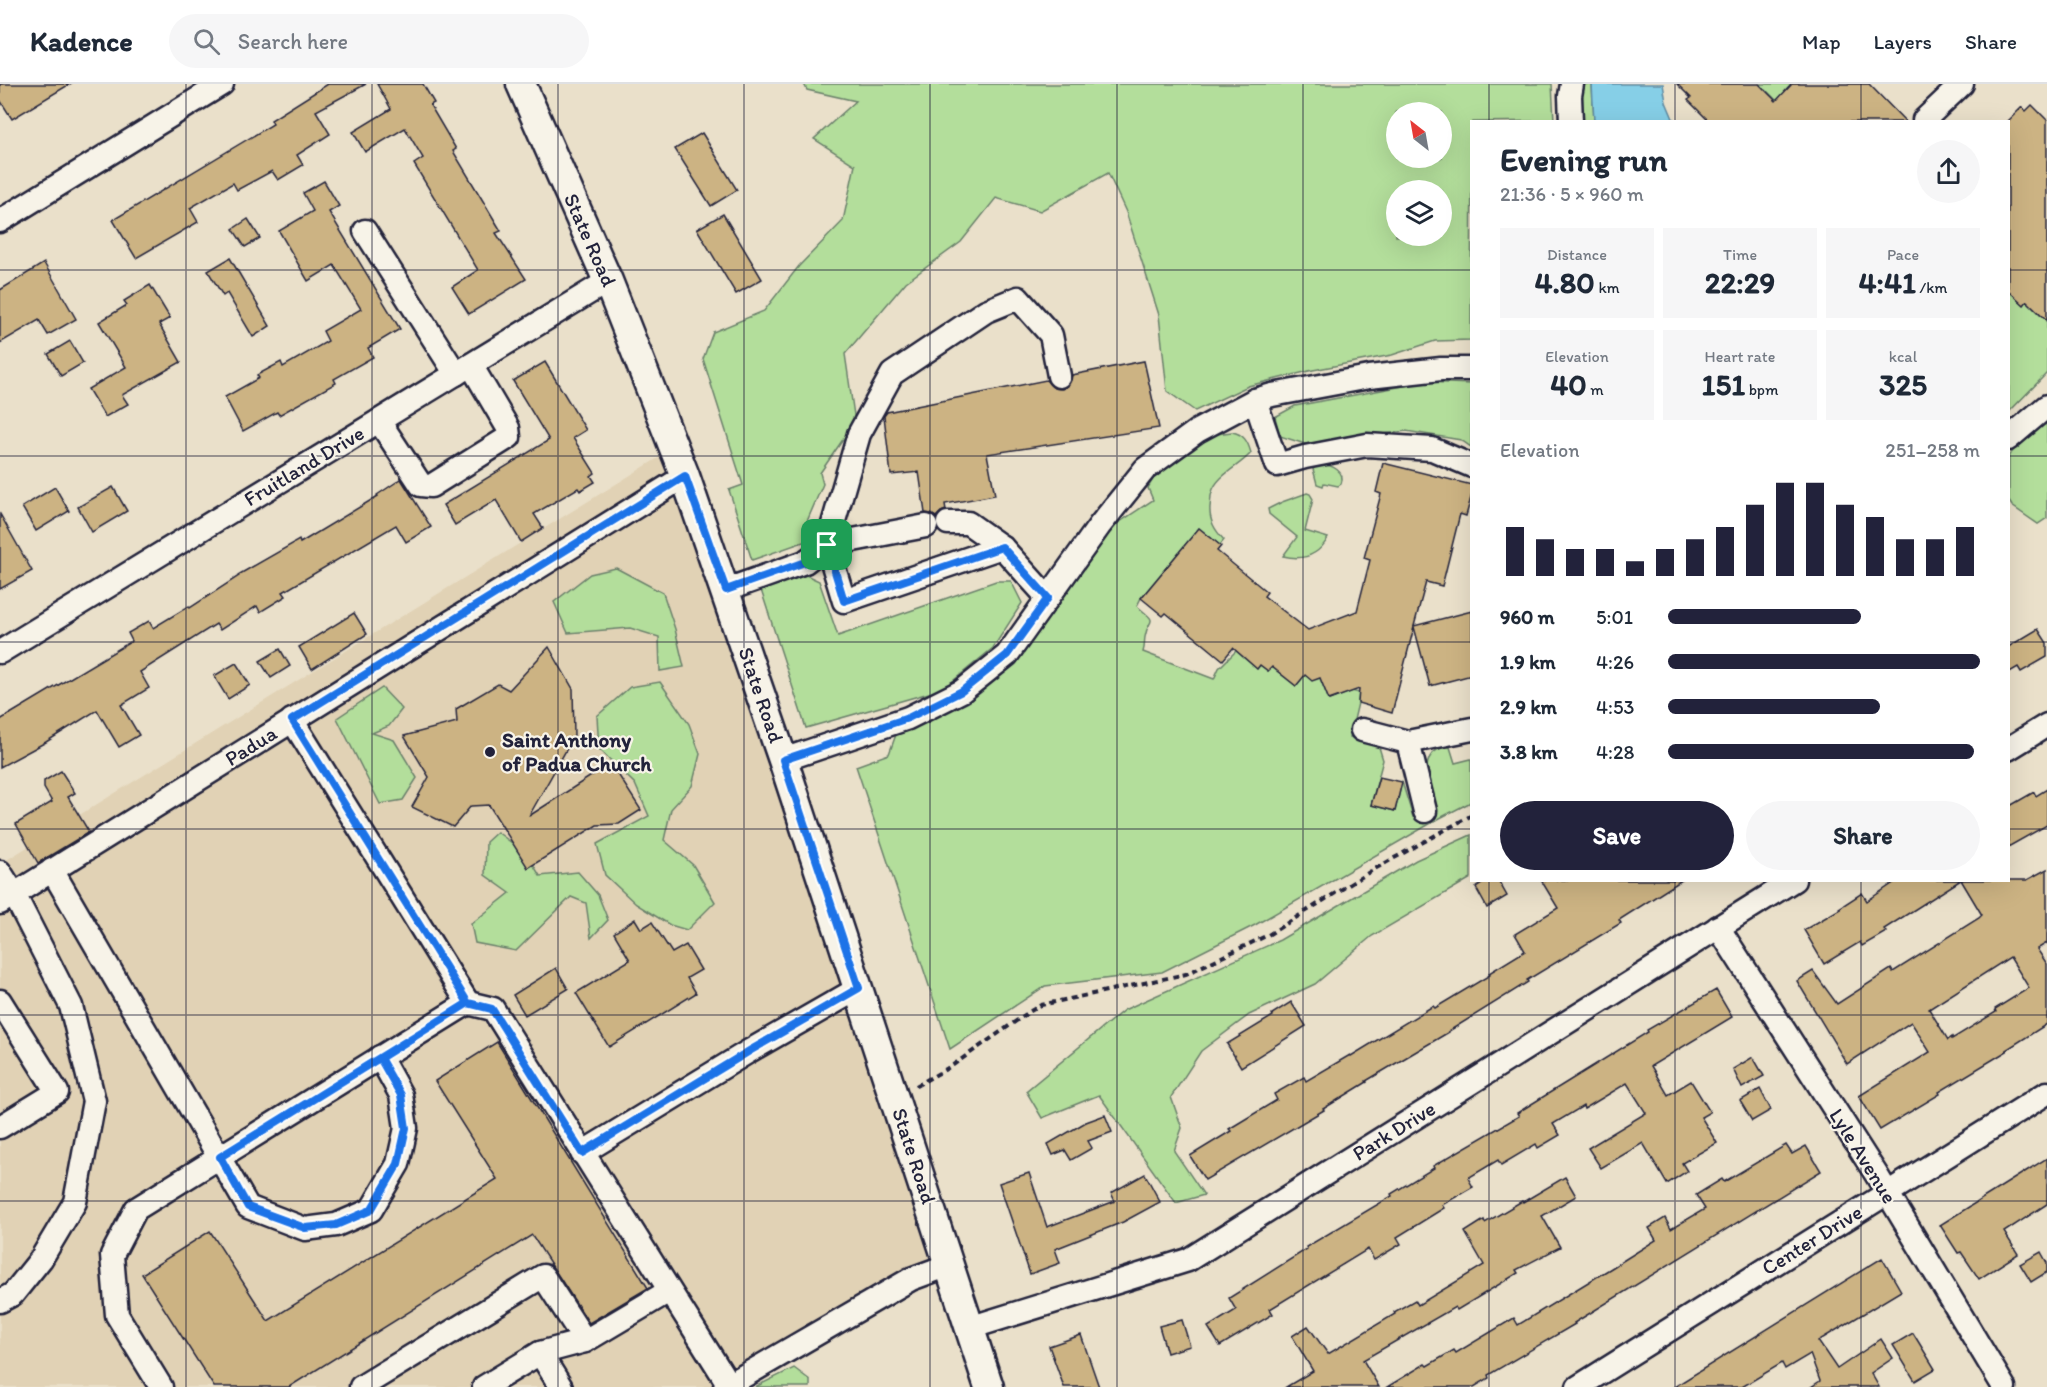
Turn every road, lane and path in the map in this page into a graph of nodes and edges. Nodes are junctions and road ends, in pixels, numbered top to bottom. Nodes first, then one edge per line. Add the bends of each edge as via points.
1 (222, 84) edge
2 (521, 84) edge
3 (1572, 84) edge
4 (1962, 84) edge
5 (1571, 120) edge
6 (1924, 120) dead end
7 (0, 221) edge
8 (365, 231) dead end
9 (608, 281) junction
10 (463, 369) junction
11 (1470, 369) edge
12 (1059, 376) dead end
13 (1255, 400) junction
14 (2047, 406) edge
15 (379, 421) junction
16 (2010, 437) edge
17 (1470, 465) edge
18 (685, 476) junction
19 (827, 545) junction
20 (1002, 547) junction
21 (726, 590) junction
22 (1048, 598) junction
23 (0, 652) edge
24 (292, 720) junction
25 (2047, 725) edge
26 (1470, 729) edge
27 (1362, 730) dead end
28 (1408, 742) junction
29 (2010, 748) edge
30 (783, 760) junction
31 (1425, 811) dead end
32 (1470, 816) edge
33 (52, 870) junction
34 (0, 872) edge
35 (1791, 882) edge
36 (7, 898) edge
37 (1718, 927) junction
38 (859, 988) junction
39 (0, 1001) edge
40 (468, 1003) junction
41 (380, 1058) junction
42 (2047, 1094) edge
43 (895, 1098) junction
44 (0, 1127) edge
45 (582, 1153) junction
46 (220, 1157) junction
47 (1887, 1192) junction
48 (949, 1265) junction
49 (669, 1291) junction
50 (0, 1302) edge
51 (969, 1328) junction
52 (585, 1341) junction
53 (540, 1353) junction
54 (727, 1386) edge
55 (161, 1387) edge
56 (361, 1387) edge
57 (484, 1387) edge
58 (561, 1387) edge
59 (989, 1387) edge
60 (1578, 1387) edge
61 (2004, 1387) edge

1 - 7 street
2 - 9 main road, State Road
3 - 5 street
4 - 6 street
8 - 10 street
9 - 10 street, Fruitland Drive
9 - 18 main road, State Road
10 - 15 street, Fruitland Drive
10 - 15 street via 508,428 509,437 431,486 420,485
11 - 13 street via 1369,377
12 - 19 street via 1051,335 1018,298 986,311 892,374 859,434
13 - 17 street via 1277,465 1367,445 1432,449
13 - 22 street via 1197,431 1145,469
14 - 16 street
15 - 23 street, Fruitland Drive
18 - 21 main road, State Road
18 - 24 street, Padua
19 - 20 street via 937,524 968,523
19 - 20 street via 844,601
19 - 21 street via 805,562
20 - 22 street
21 - 30 main road, State Road
22 - 30 street via 1007,655 962,691 908,718
24 - 33 street, Padua
24 - 40 street
25 - 29 street
26 - 28 street
27 - 28 street
28 - 31 street
30 - 38 main road, State Road
32 - 43 path via 1268,935 1186,974 1041,1005 953,1065
33 - 36 street, Padua
33 - 46 street
34 - 36 street
35 - 37 street, Park Drive
36 - 50 street via 71,1006 94,1101 75,1202 41,1259 13,1294
37 - 47 street, Lyle Avenue
37 - 51 street, Park Drive via 1188,1260
38 - 43 main road, State Road
38 - 45 street
39 - 44 street via 57,1092
40 - 41 street
40 - 45 street via 492,1009
41 - 46 street
41 - 46 street via 401,1095 406,1128 398,1164 371,1210 336,1225 305,1228 248,1207
42 - 47 street, Center Drive
43 - 48 main road, State Road
45 - 49 street
46 - 55 street via 136,1209 112,1255 117,1315
47 - 60 street, Center Drive
47 - 61 street, Lyle Avenue
48 - 51 main road, State Road
48 - 54 street via 911,1279
49 - 52 street
49 - 54 street
51 - 59 main road, State Road
52 - 53 street
52 - 56 street via 543,1276
53 - 57 street
53 - 58 street

